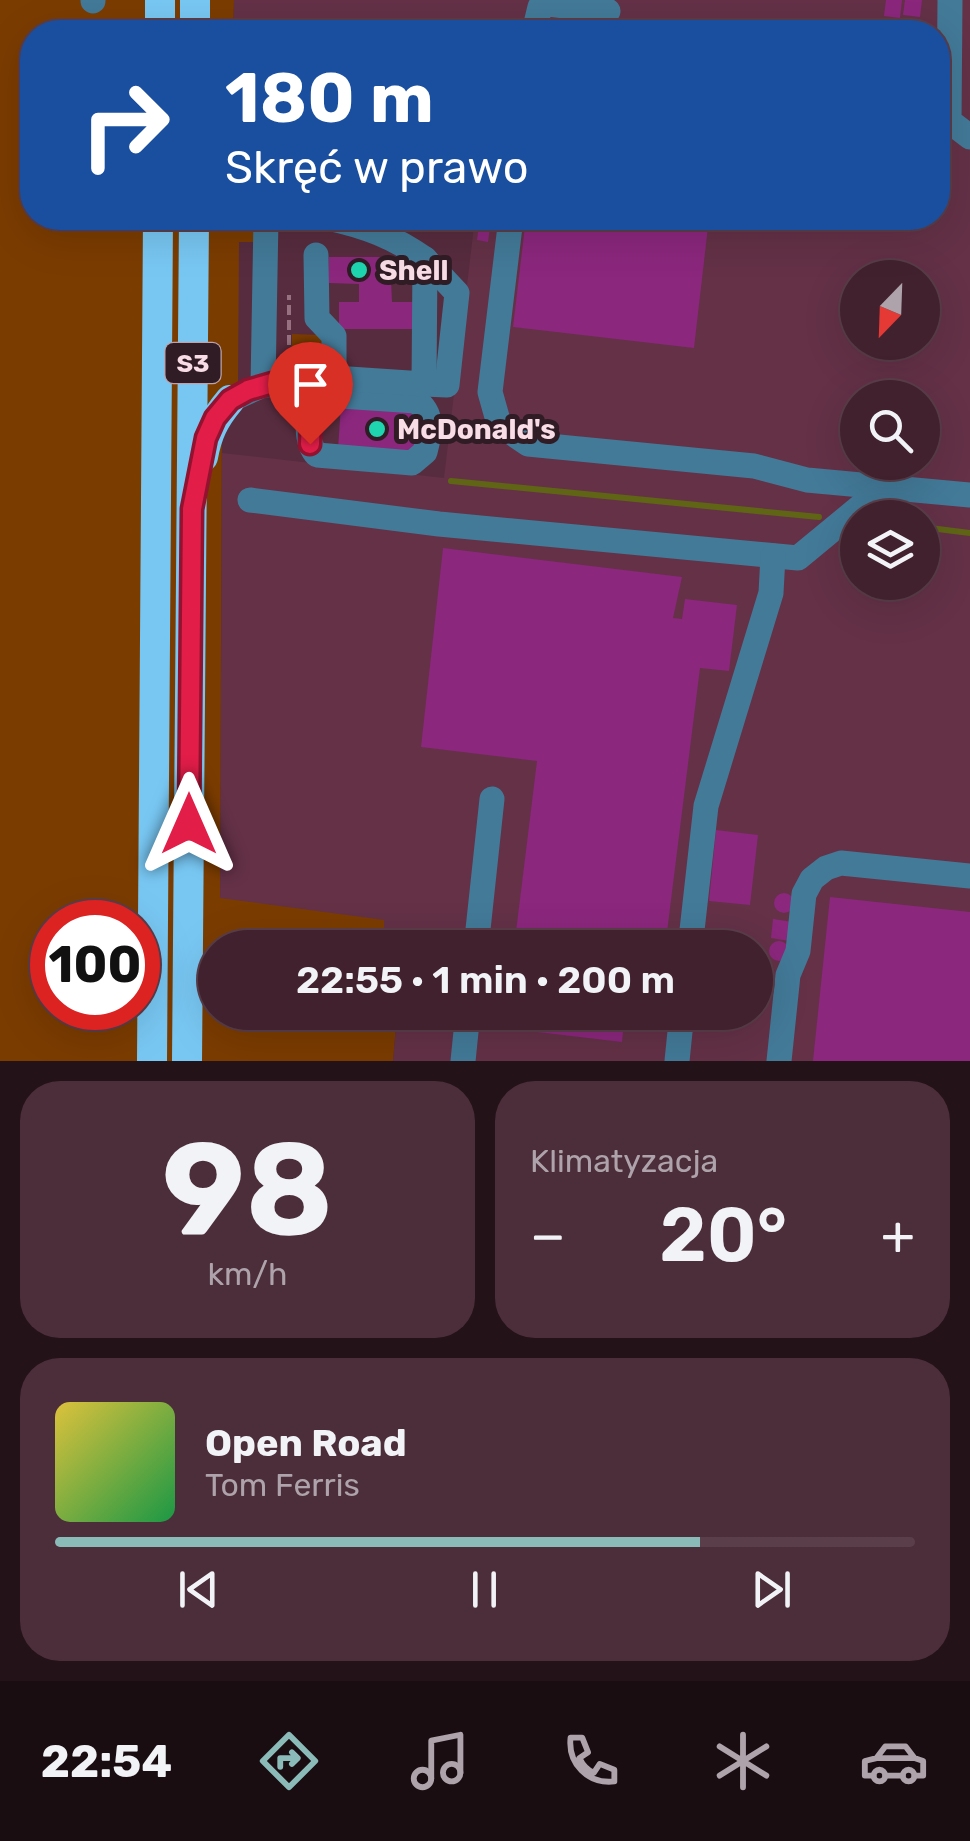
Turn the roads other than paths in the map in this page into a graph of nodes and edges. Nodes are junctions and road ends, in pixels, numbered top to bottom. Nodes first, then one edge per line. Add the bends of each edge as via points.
1 (950, 0) edge
2 (608, 11) dead end
3 (537, 20) edge
4 (970, 138) edge
5 (158, 230) edge
6 (194, 230) edge
7 (266, 230) edge
8 (375, 230) edge
9 (510, 230) edge
10 (316, 256) dead end
11 (263, 385) junction
12 (319, 385) junction
13 (230, 400) joint
14 (884, 487) junction
15 (970, 495) edge
16 (250, 500) dead end
17 (192, 509) junction
18 (774, 556) junction
19 (492, 798) dead end
20 (970, 876) edge
21 (478, 930) edge
22 (692, 930) edge
23 (466, 1030) edge
24 (680, 1030) edge
25 (152, 1061) edge
26 (187, 1061) edge
27 (463, 1061) edge
28 (677, 1061) edge
29 (779, 1061) edge

1 - 4 lane via 950,121
2 - 3 lane via 548,4 540,6
5 - 25 highway, S3
6 - 17 highway, S3
7 - 11 lane
8 - 12 lane via 424,260 436,385
9 - 14 lane via 490,392 500,424 528,444 754,466 807,480
10 - 12 lane via 316,318 334,336
11 - 12 lane
11 - 13 lane
12 - 12 lane via 416,401 430,416 425,452 412,463 322,458 310,448
13 - 17 highway via 206,438
14 - 15 lane
14 - 18 lane via 798,558
16 - 18 lane
17 - 26 highway, S3
18 - 22 lane via 772,592 706,806
19 - 21 lane
20 - 29 lane via 841,863 812,879 788,975
23 - 27 lane
24 - 28 lane

